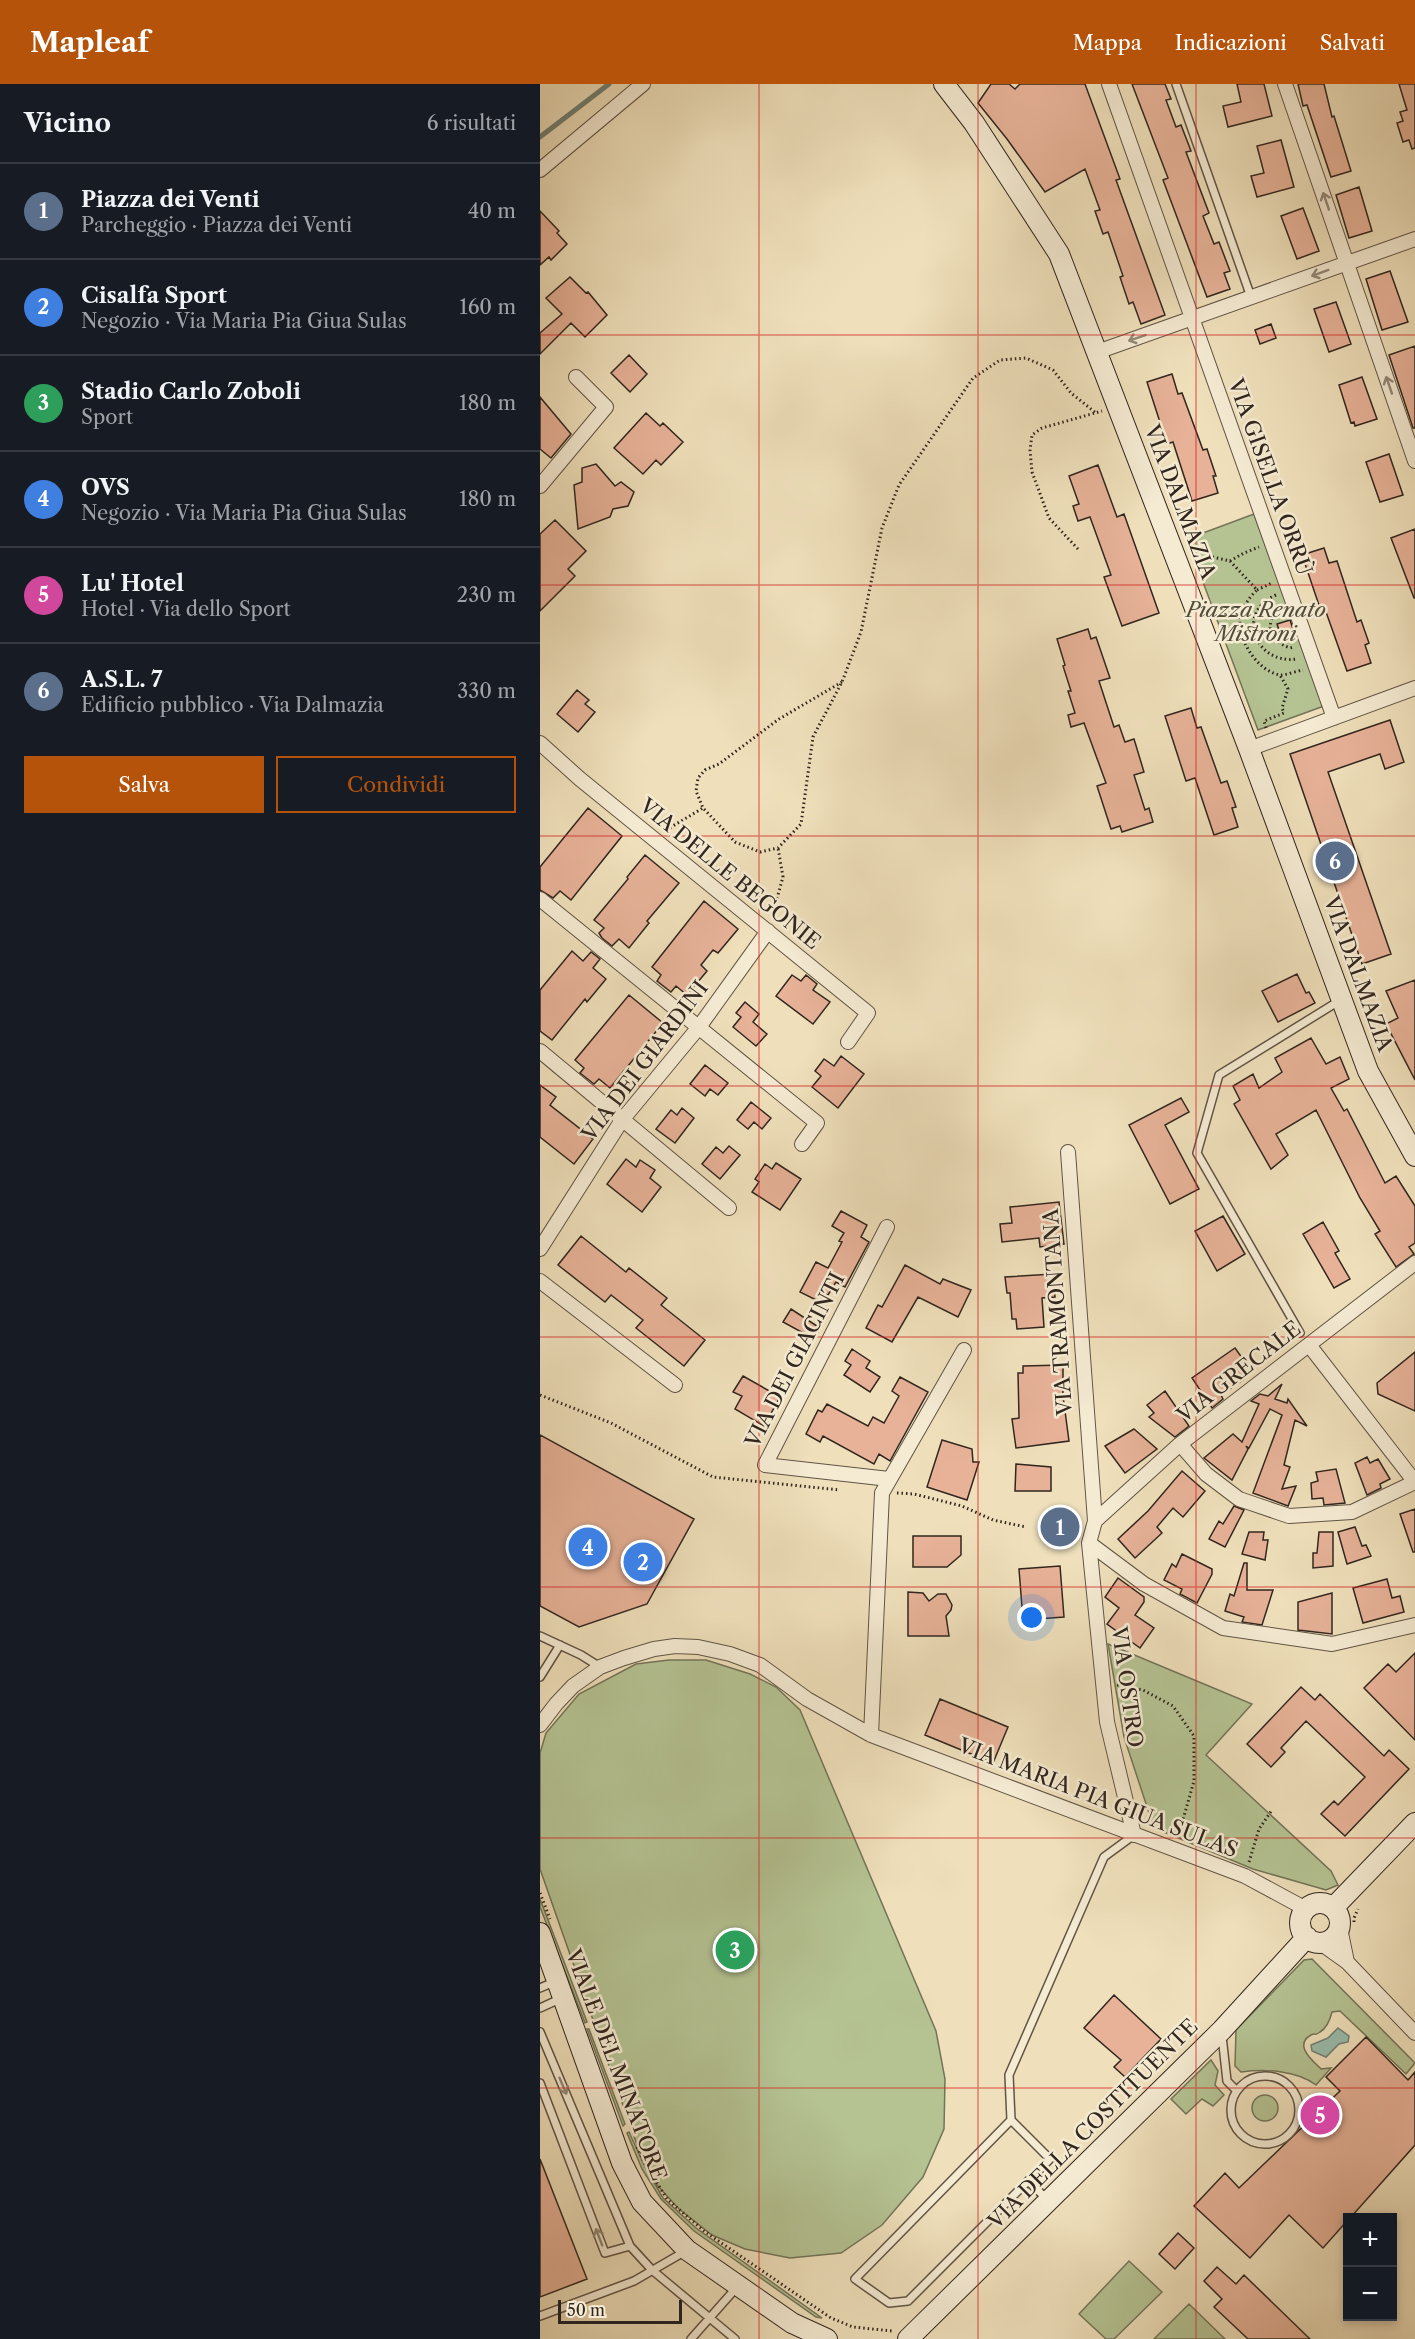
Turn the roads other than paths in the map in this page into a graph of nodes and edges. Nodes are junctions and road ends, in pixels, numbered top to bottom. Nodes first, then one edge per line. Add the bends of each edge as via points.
1 (643, 84) edge
2 (944, 84) edge
3 (1109, 84) edge
4 (1176, 84) edge
5 (1286, 84) edge
6 (540, 170) edge
7 (1415, 239) edge
8 (1347, 263) junction
9 (1251, 297) junction
10 (1191, 319) junction
11 (1097, 352) junction
12 (576, 377) dead end
13 (1415, 461) edge
14 (540, 486) edge
15 (1415, 688) edge
16 (1334, 718) junction
17 (540, 743) edge
18 (1249, 749) junction
19 (540, 899) edge
20 (768, 931) junction
21 (1342, 1000) junction
22 (699, 1027) junction
23 (848, 1042) dead end
24 (540, 1051) edge
25 (622, 1120) junction
26 (802, 1144) dead end
27 (1068, 1152) dead end
28 (1415, 1156) edge
29 (729, 1208) dead end
30 (887, 1227) dead end
31 (540, 1249) edge
32 (1415, 1263) edge
33 (540, 1281) edge
34 (1300, 1333) dead end
35 (1309, 1345) junction
36 (964, 1350) dead end
37 (675, 1385) dead end
38 (1180, 1444) junction
39 (889, 1479) junction
40 (1415, 1482) edge
41 (1095, 1521) junction
42 (1089, 1544) junction
43 (1415, 1625) edge
44 (540, 1636) edge
45 (560, 1645) junction
46 (600, 1667) junction
47 (540, 1677) edge
48 (540, 1725) edge
49 (871, 1735) junction
50 (1415, 1823) edge
51 (1134, 1835) junction
52 (1333, 1908) junction
53 (1306, 1909) junction
54 (546, 1928) edge
55 (1340, 1928) junction
56 (1313, 1940) junction
57 (1347, 1962) junction
58 (540, 1988) edge
59 (561, 1989) junction
60 (540, 2008) edge
61 (1222, 2030) junction
62 (540, 2032) edge
63 (1415, 2033) edge
64 (540, 2083) edge
65 (1237, 2091) junction
66 (1011, 2120) junction
67 (1028, 2181) junction
68 (1050, 2201) junction
69 (630, 2246) junction
70 (687, 2250) junction
71 (652, 2270) junction
72 (739, 2285) junction
73 (540, 2316) edge
74 (711, 2318) junction
75 (792, 2323) junction
76 (901, 2335) edge
77 (691, 2339) edge
78 (735, 2339) edge
79 (804, 2339) edge
80 (827, 2339) edge

1 - 6 street
2 - 11 street, VIA DALMAZIA via 1059,254
3 - 10 street, VIA GISELLA ORRÙ
4 - 9 lane
8 -> 5 street
7 - 8 street
8 -> 9 street
13 -> 8 street
9 - 10 street
10 -> 11 street
10 - 16 street, VIA GISELLA ORRÙ
11 - 18 street, VIA DALMAZIA
12 - 14 street via 606,407
15 - 16 street
16 - 18 street
17 - 20 street, VIA DELLE BEGONIE
18 - 21 street, VIA DALMAZIA
19 - 22 street
20 - 22 street, VIA DEI GIARDINI
20 - 23 street, VIA DELLE BEGONIE via 868,1013
21 - 28 street, VIA DALMAZIA via 1368,1071
21 - 34 lane via 1219,1075 1197,1153
22 - 25 street, VIA DEI GIARDINI
22 - 26 street via 817,1123
24 - 25 street
25 - 29 street
25 - 31 street, VIA DEI GIARDINI
27 - 41 street, VIA TRAMONTANA
30 - 39 street, VIA DEI GIACINTI via 765,1465
32 - 35 street, VIA GRECALE
33 - 37 street
35 - 38 street, VIA GRECALE
35 - 40 street
36 - 39 street
38 - 40 street via 1206,1474 1239,1499 1289,1516 1352,1512
38 - 41 street, VIA GRECALE
39 - 49 street via 882,1492
41 - 42 street
42 - 43 street via 1144,1584 1222,1628 1332,1644
42 - 51 street, VIA OSTRO via 1107,1722
44 - 45 lane
45 - 46 lane
45 - 47 lane
46 - 48 street, VIA MARIA PIA GIUA SULAS via 567,1692
46 - 49 street, VIA MARIA PIA GIUA SULAS via 675,1646 730,1654 760,1665 807,1699
49 - 51 street, VIA MARIA PIA GIUA SULAS
50 - 52 street
51 - 53 street, VIA MARIA PIA GIUA SULAS via 1245,1876
51 - 66 lane via 1104,1857 1009,2075
52 - 53 street via 1318,1903
52 - 55 street via 1339,1916
53 - 56 street via 1301,1920 1303,1932
54 - 59 street, VIALE DEL MINATORE
55 - 56 street via 1332,1939
55 - 57 street
56 - 57 street
56 - 61 street, VIA DELLA COSTITUENTE
57 - 63 street
58 - 59 lane
59 - 60 lane
59 - 70 street, VIALE DEL MINATORE via 622,2163 642,2202
61 - 65 lane via 1227,2081
61 - 68 street, VIA DELLA COSTITUENTE
62 -> 69 lane
69 -> 64 lane via 605,2253
65 - 65 lane via 1232,2101 1233,2122 1247,2138 1257,2142 1278,2141 1294,2128 1299,2105 1288,2085 1267,2076 1255,2077
66 - 67 lane via 1050,2159
66 - 67 lane via 855,2279 889,2303 908,2301
67 - 68 lane
68 - 76 street, VIA DELLA COSTITUENTE
69 - 71 lane
70 - 71 lane
70 - 72 street, VIALE DEL MINATORE
71 - 73 lane via 634,2281
71 - 74 lane
72 - 74 lane
72 - 75 street, VIALE DEL MINATORE
74 - 77 lane
74 - 78 lane
75 - 79 street, VIALE DEL MINATORE
75 - 80 street, VIALE DEL MINATORE

